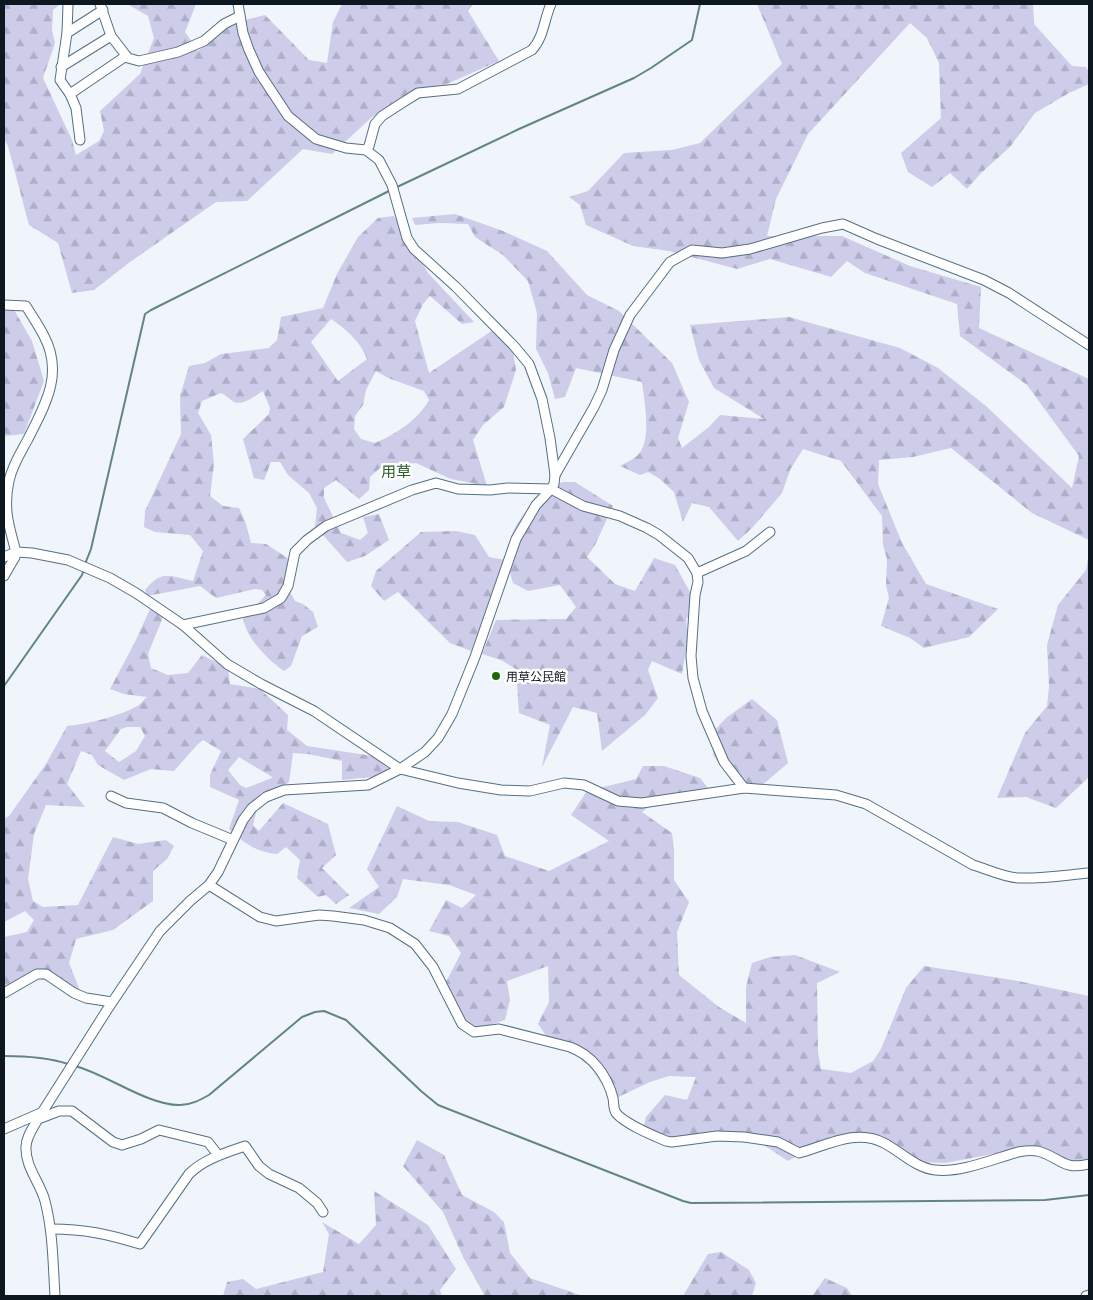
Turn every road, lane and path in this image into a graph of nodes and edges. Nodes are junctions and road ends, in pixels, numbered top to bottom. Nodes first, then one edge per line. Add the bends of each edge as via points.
1 (68, 4) edge
2 (238, 4) edge
3 (551, 4) edge
4 (102, 7) edge
5 (240, 16) junction
6 (67, 33) junction
7 (111, 36) junction
8 (126, 56) junction
9 (61, 67) junction
10 (70, 94) junction
11 (80, 140) dead end
12 (366, 150) junction
13 (4, 305) edge
14 (1089, 345) edge
15 (555, 475) junction
16 (551, 489) junction
17 (770, 532) dead end
18 (16, 552) junction
19 (4, 557) edge
20 (697, 573) junction
21 (4, 576) edge
22 (183, 625) junction
23 (400, 769) junction
24 (744, 788) junction
25 (110, 796) dead end
26 (233, 840) junction
27 (1089, 873) edge
28 (209, 885) junction
29 (4, 993) edge
30 (112, 1002) junction
31 (41, 1116) junction
32 (4, 1129) edge
33 (218, 1155) junction
34 (1089, 1164) edge
35 (323, 1212) dead end
36 (51, 1229) junction
37 (55, 1296) edge

1 - 6 street
2 - 5 street
3 - 12 street via 539,42 532,50 458,89 418,93 382,116 375,124
4 - 6 street
4 - 7 street
5 - 8 street via 224,24 204,41 178,52 139,61
5 - 12 street via 259,72 288,116 322,142
6 - 9 street
7 - 8 street
7 - 9 street
8 - 10 street
9 - 10 street via 60,80
10 - 11 street via 76,108
12 - 15 street via 379,160 386,172 407,238 414,249 462,293 528,364 542,399
13 - 18 street via 26,306 45,337 53,371 47,401 9,480 6,510
14 - 15 street via 984,280 843,224 750,249 722,253 692,250 670,262 630,316 614,350 598,398
15 - 16 street
16 - 20 street via 583,506 620,516 660,535 688,558
16 - 22 street via 458,489 436,483 412,490 326,526 307,540 295,552 288,586 280,598 264,608
16 - 23 street via 536,505 516,539 452,714 425,752
17 - 20 street via 746,551
18 - 19 street
18 - 21 street
18 - 22 street via 68,560 110,578
20 - 24 street via 691,656 693,678 702,711 724,762
22 - 23 street via 227,664 314,711
23 - 24 street via 501,790 530,791 564,783 584,785 618,801 642,803
23 - 26 street via 368,785 284,790 266,797 252,808
24 - 27 street via 852,799 973,865 1016,878
25 - 26 street via 163,808
26 - 28 street
28 - 30 street via 160,931
28 - 34 street via 260,918 276,921 333,916 364,920 402,934 433,966 462,1024 474,1032 499,1029 580,1050 598,1067 607,1082 614,1110 620,1118 666,1141 717,1136 768,1139 799,1153 837,1140 860,1138 884,1143 922,1166 935,1170 956,1169 1027,1150 1044,1153 1070,1166
29 - 30 street via 36,974 46,974 86,998
30 - 31 street
31 - 32 street
31 - 33 street via 72,1111 113,1142 122,1145 159,1130 208,1142
31 - 36 street via 26,1146 28,1162 44,1199
33 - 35 street via 245,1146 259,1166 299,1188
33 - 36 street via 189,1174 140,1244 98,1232
36 - 37 street

